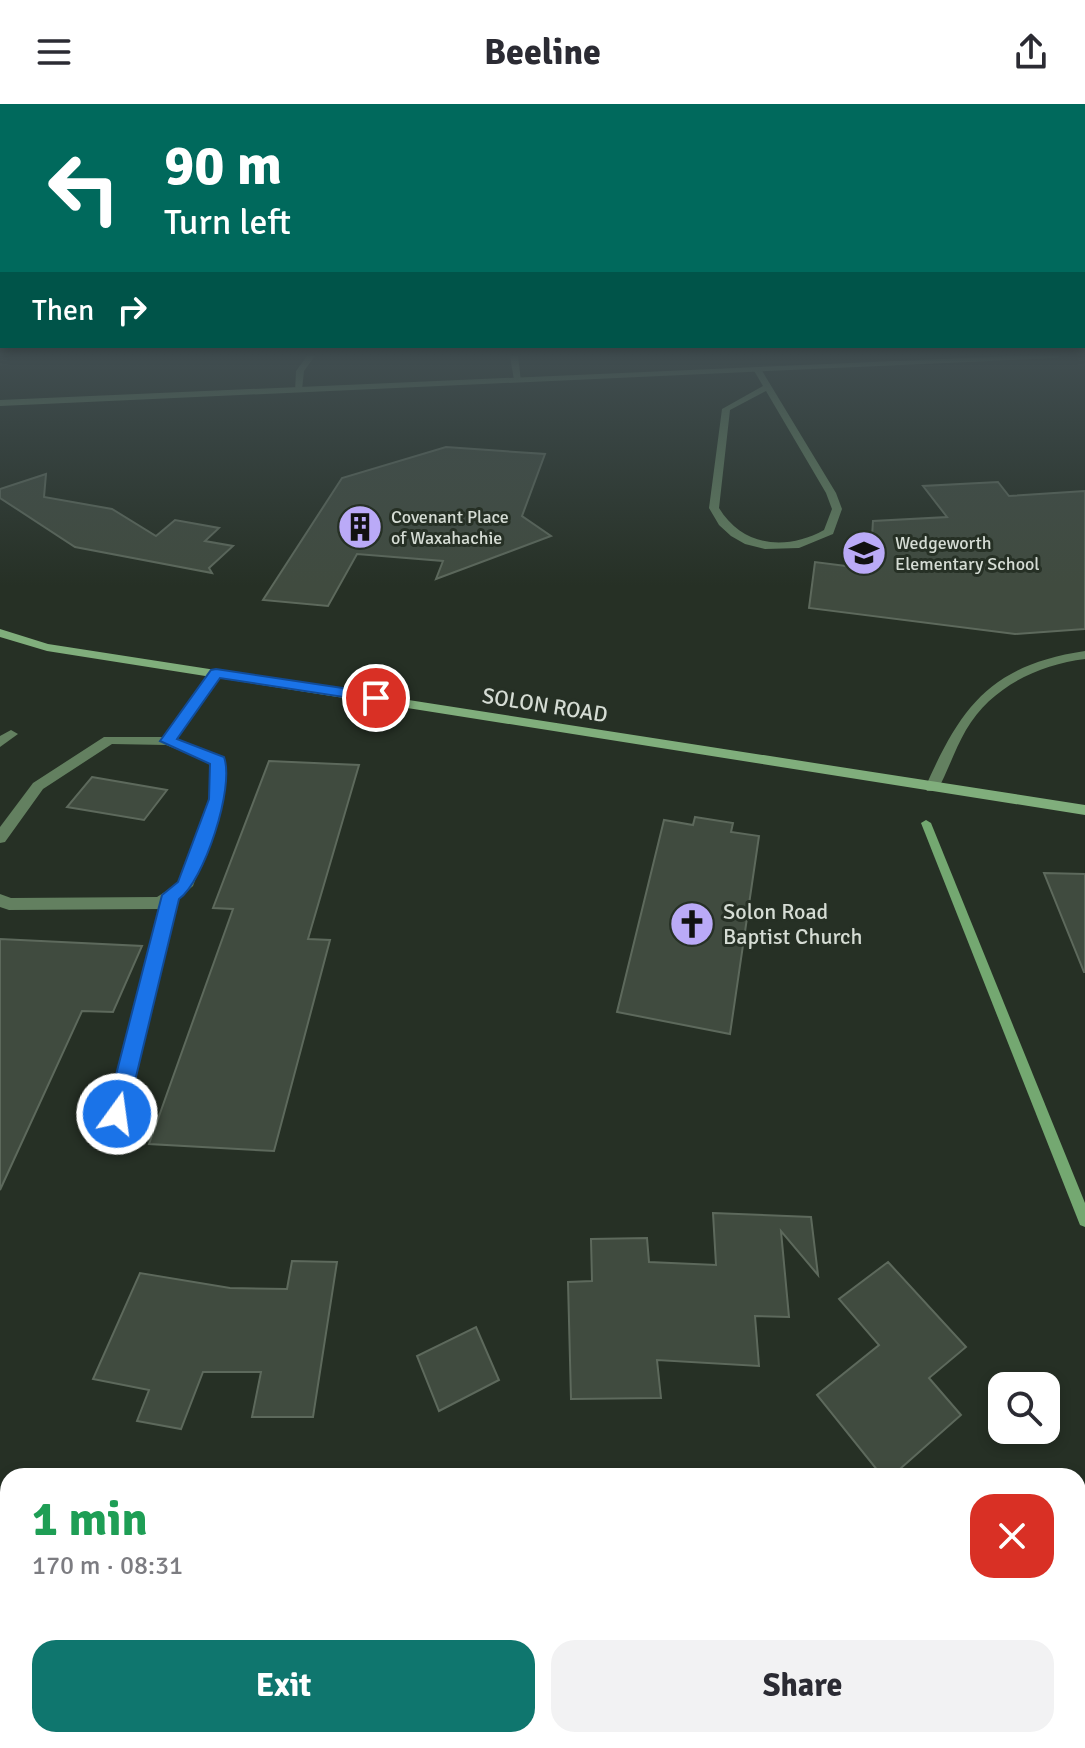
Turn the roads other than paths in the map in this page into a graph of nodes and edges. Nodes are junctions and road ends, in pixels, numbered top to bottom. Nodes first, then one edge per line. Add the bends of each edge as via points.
1 (723, 433) edge
2 (795, 433) edge
3 (0, 633) edge
4 (1085, 655) edge
5 (216, 673) junction
6 (168, 741) junction
7 (932, 788) junction
8 (1085, 810) edge
9 (0, 838) edge
10 (171, 895) junction
11 (0, 900) edge
12 (117, 1114) dead end

1 - 2 street via 714,508 738,535 786,547 829,532 837,509
3 - 5 main road, SOLON ROAD via 47,647
4 - 7 street via 1042,666 976,706
5 - 6 street
5 - 7 main road, SOLON ROAD
6 - 9 street via 109,740 38,786
6 - 10 street via 218,761 217,799 185,886
7 - 8 main road, SOLON ROAD
10 - 11 street via 160,903
10 - 12 street

